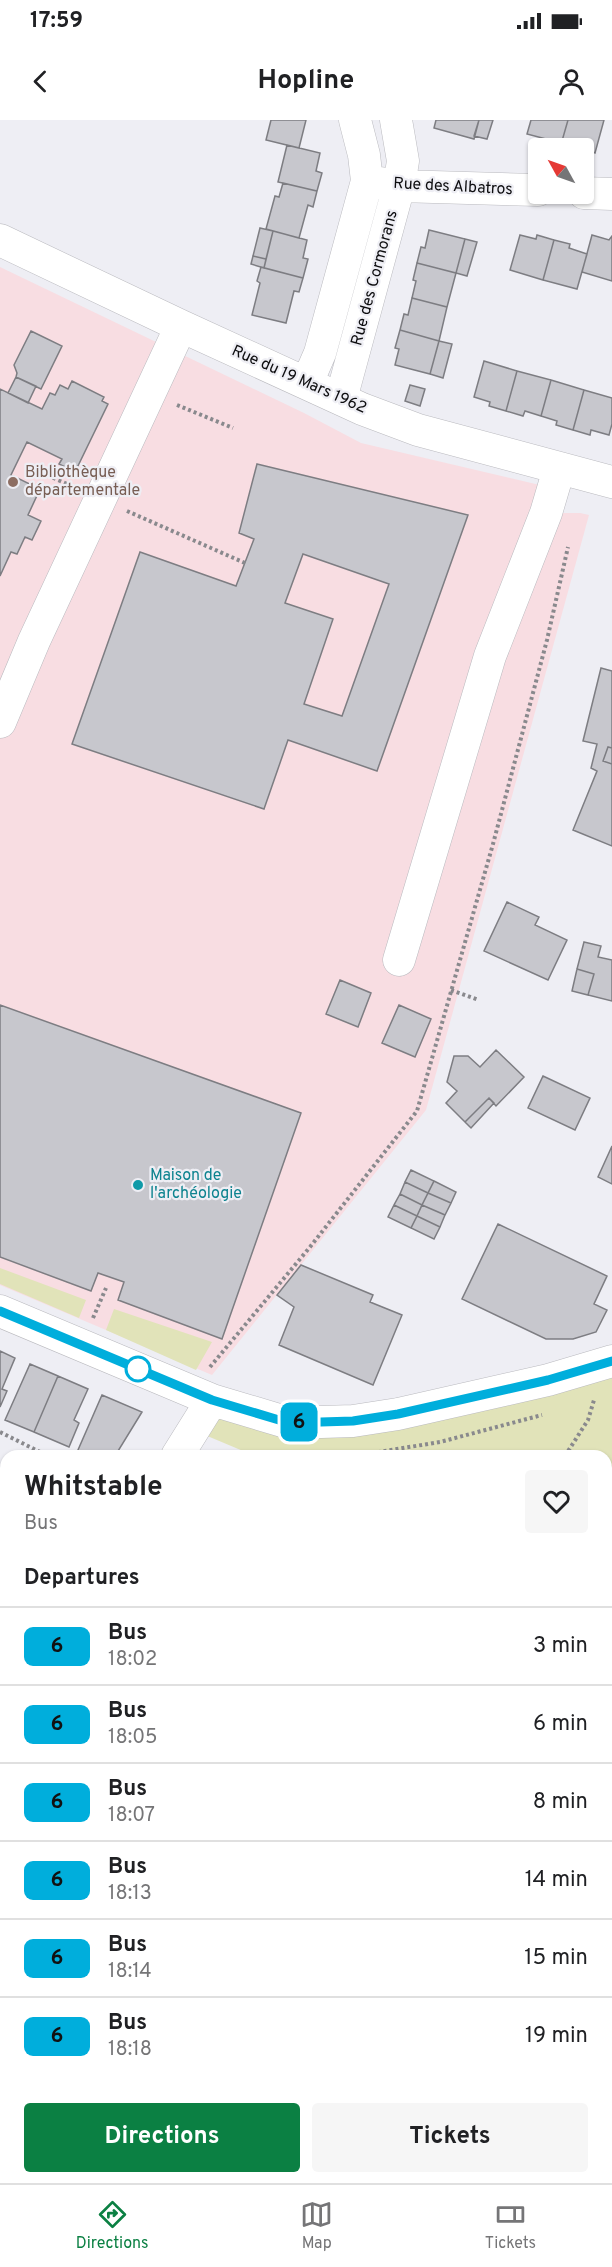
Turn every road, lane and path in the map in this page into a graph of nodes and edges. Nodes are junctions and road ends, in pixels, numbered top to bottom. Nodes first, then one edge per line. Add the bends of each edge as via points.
1 (355, 120) edge
2 (396, 120) edge
3 (367, 181) junction
4 (399, 186) junction
5 (528, 190) edge
6 (594, 193) edge
7 (612, 194) edge
8 (0, 240) edge
9 (180, 326) junction
10 (307, 383) junction
11 (148, 393) junction
12 (341, 399) junction
13 (232, 428) dead end
14 (31, 468) dead end
15 (560, 469) junction
16 (612, 482) edge
17 (100, 499) junction
18 (245, 563) dead end
19 (0, 722) edge
20 (399, 960) dead end
21 (451, 990) dead end
22 (479, 1000) dead end
23 (0, 1311) edge
24 (612, 1361) edge
25 (603, 1398) dead end
26 (212, 1400) junction
27 (594, 1400) junction
28 (583, 1403) dead end
29 (550, 1413) dead end
30 (0, 1432) edge
31 (32, 1450) edge
32 (181, 1450) edge
33 (391, 1450) edge
34 (569, 1450) edge

1 - 3 street, Rue des Cormorans
2 - 4 street, Rue des Cormorans via 403,161
3 - 4 street, Rue des Albatros
3 - 10 street, Rue des Cormorans via 320,353
4 - 5 street, Rue des Albatros
4 - 12 street, Rue des Cormorans
6 - 7 street
8 - 9 street, Rue du 19 Mars 1962
9 - 10 street, Rue du 19 Mars 1962
9 - 11 street
10 - 12 street, Rue du 19 Mars 1962
11 - 13 path
11 - 17 street
12 - 15 street, Rue du 19 Mars 1962 via 418,430
14 - 17 path
15 - 16 street, Rue du 19 Mars 1962
15 - 20 street via 490,656
17 - 18 path
17 - 19 street
21 - 22 path
23 - 26 street
24 - 26 street via 548,1380 353,1421 289,1423
25 - 27 path
26 - 32 street
27 - 28 path
27 - 34 path via 588,1420
29 - 33 path via 440,1442
30 - 31 path

